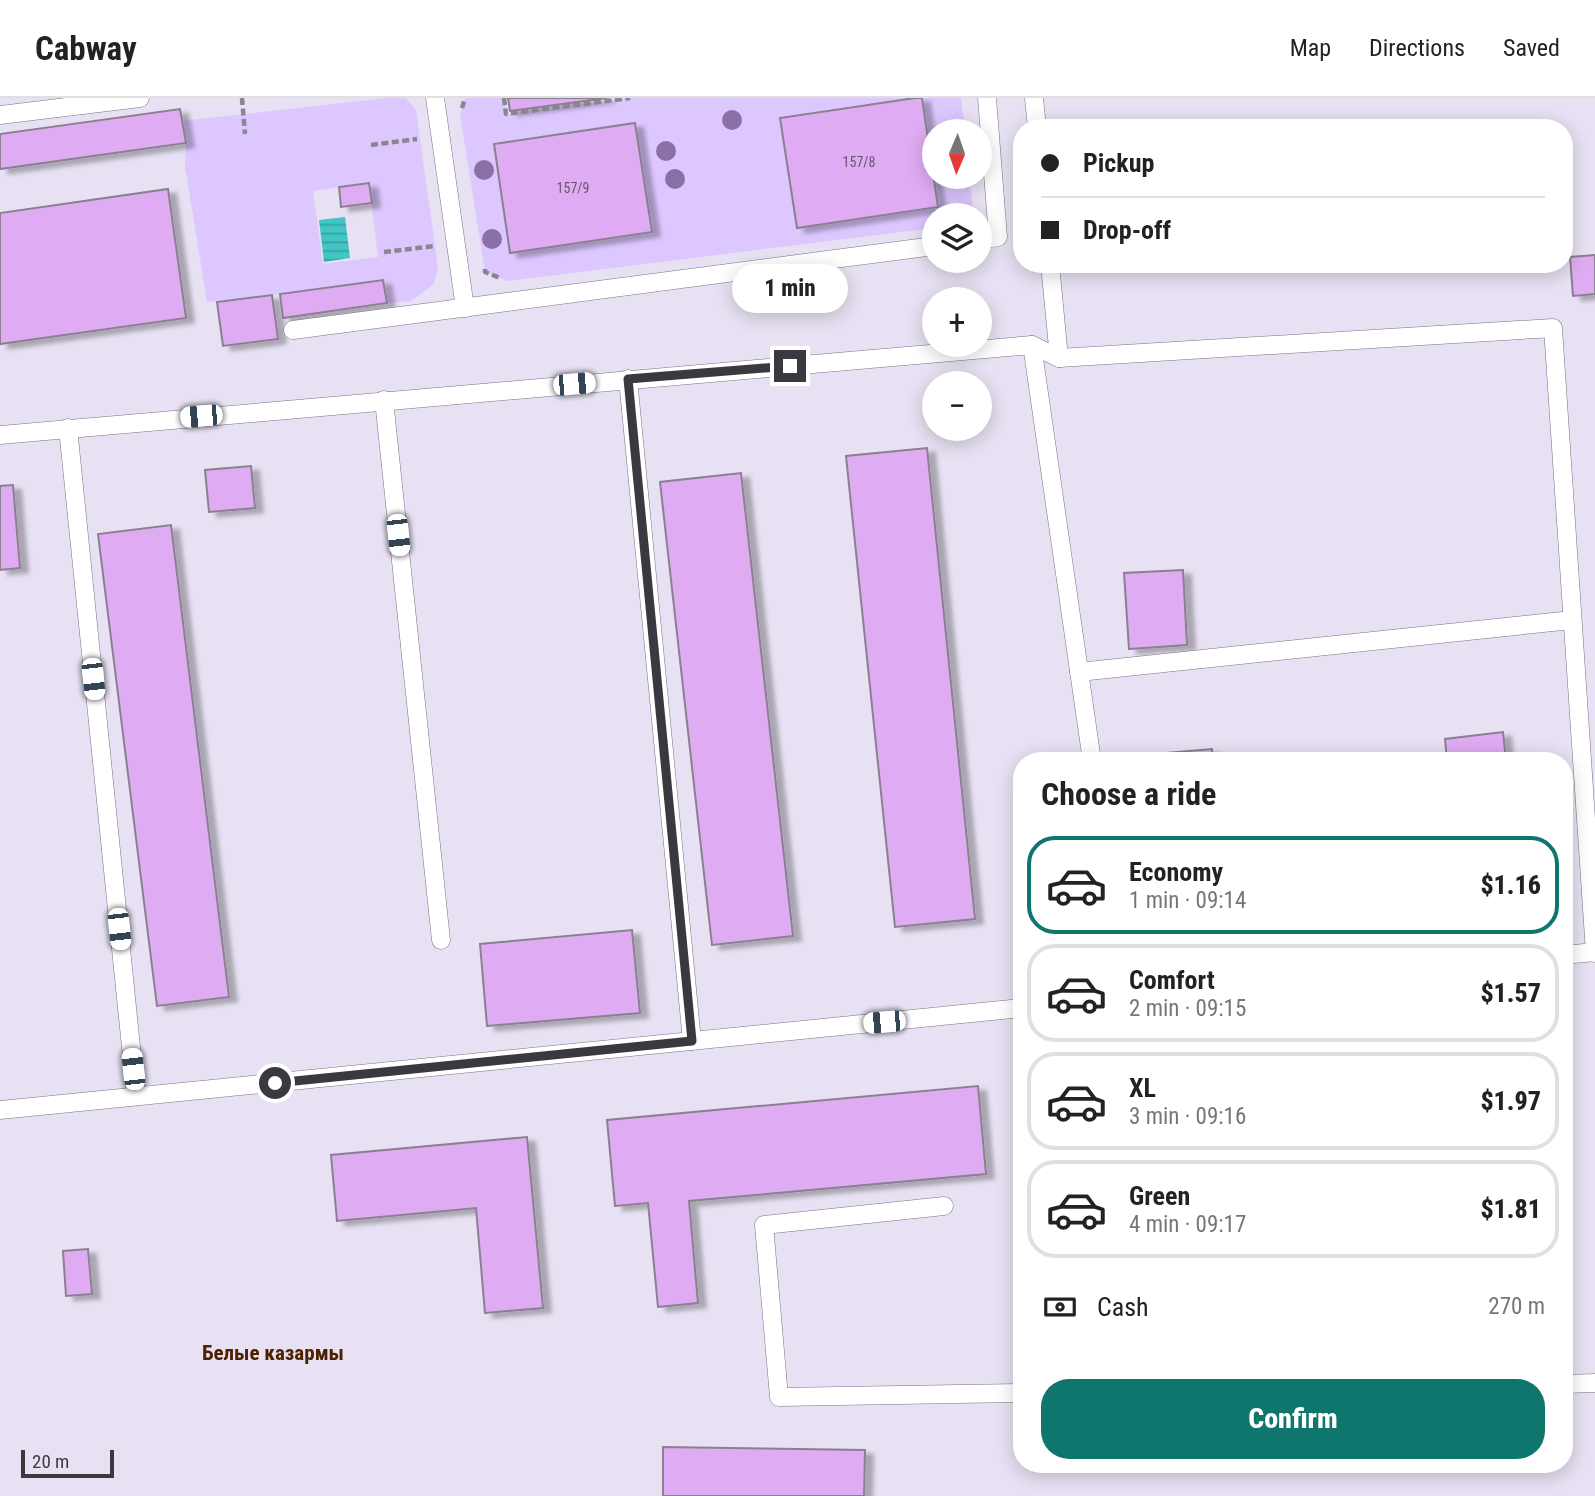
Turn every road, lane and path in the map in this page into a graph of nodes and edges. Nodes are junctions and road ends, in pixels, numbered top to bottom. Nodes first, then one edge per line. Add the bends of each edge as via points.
1 (139, 98) edge
2 (242, 98) edge
3 (435, 98) edge
4 (465, 98) edge
5 (504, 98) edge
6 (630, 98) edge
7 (987, 98) edge
8 (1034, 98) edge
9 (0, 114) edge
10 (460, 114) dead end
11 (1036, 119) edge
12 (245, 134) dead end
13 (992, 238) edge
14 (922, 248) edge
15 (483, 262) dead end
16 (1051, 273) edge
17 (507, 281) dead end
18 (465, 307) junction
19 (293, 330) dead end
20 (1032, 345) junction
21 (1059, 358) junction
22 (628, 379) junction
23 (384, 400) junction
24 (68, 428) junction
25 (0, 435) edge
26 (1572, 620) junction
27 (1079, 672) junction
28 (1092, 752) edge
29 (441, 940) dead end
30 (1595, 952) edge
31 (1573, 954) edge
32 (1013, 1009) edge
33 (692, 1041) junction
34 (136, 1096) junction
35 (0, 1110) edge
36 (944, 1206) dead end
37 (1595, 1383) edge
38 (1573, 1384) edge
39 (1013, 1393) edge

1 - 9 lane
2 - 12 path
3 - 18 lane
4 - 10 path
5 - 6 path via 506,114
7 - 13 lane via 999,237
8 - 11 lane
14 - 18 lane
15 - 17 path via 485,272
16 - 21 lane
18 - 19 lane
20 - 21 lane
20 - 22 lane
20 - 27 lane
21 - 26 lane via 1553,328
22 - 23 lane
22 - 33 lane
23 - 24 lane
23 - 29 lane
24 - 25 lane
24 - 34 lane
26 - 27 lane
26 - 30 lane
27 - 28 lane
30 - 31 lane
32 - 33 lane
33 - 34 lane
34 - 35 lane
36 - 39 lane via 764,1225 779,1396
37 - 38 lane

